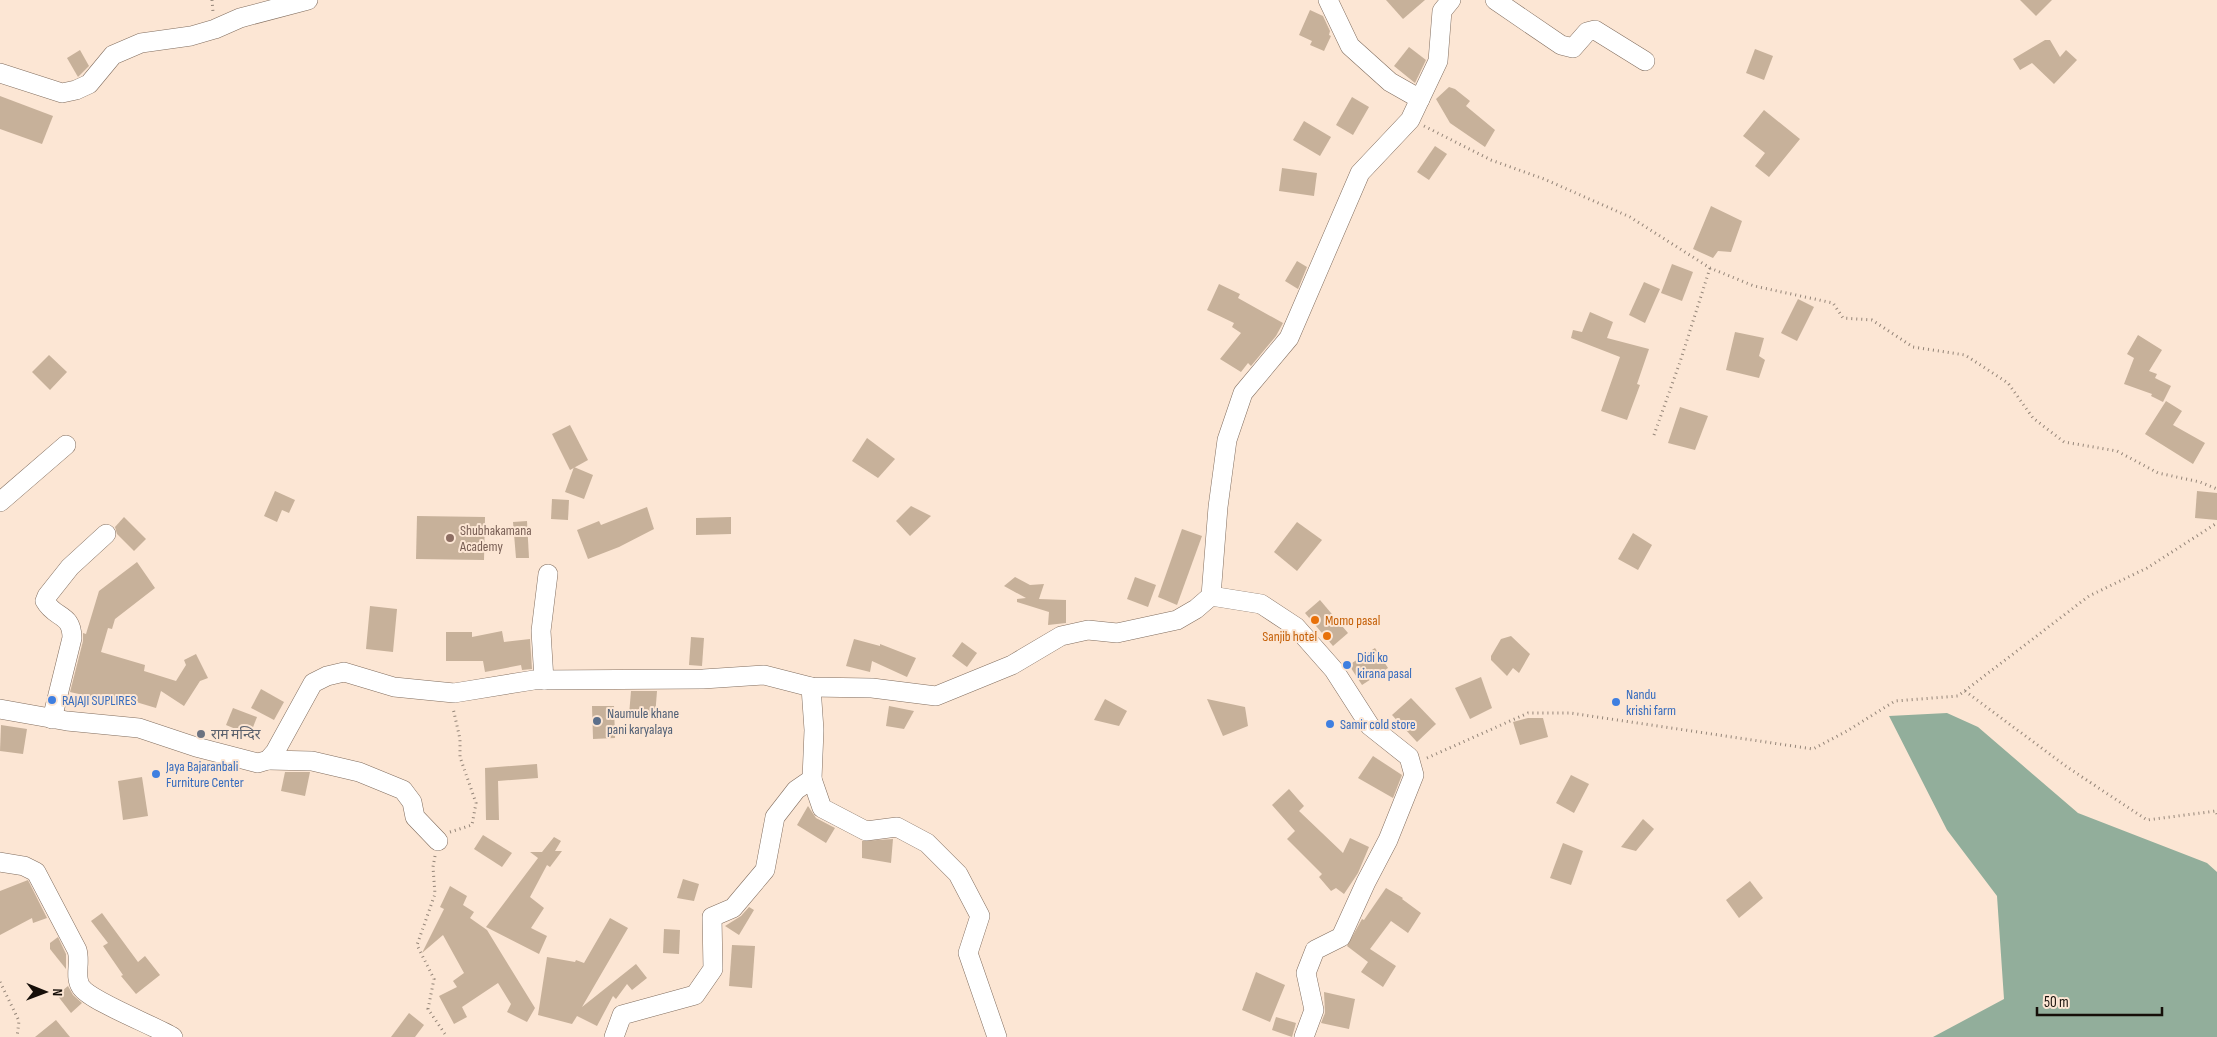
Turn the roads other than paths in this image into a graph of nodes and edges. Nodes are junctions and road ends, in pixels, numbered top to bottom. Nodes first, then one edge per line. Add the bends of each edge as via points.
1 (308, 0) edge
2 (1328, 0) edge
3 (1451, 0) edge
4 (1495, 0) edge
5 (1645, 61) dead end
6 (0, 73) edge
7 (1420, 99) junction
8 (66, 445) dead end
9 (0, 502) edge
10 (106, 534) dead end
11 (548, 574) dead end
12 (1211, 596) junction
13 (544, 680) junction
14 (811, 687) junction
15 (0, 709) edge
16 (52, 719) junction
17 (268, 760) junction
18 (812, 779) junction
19 (438, 841) road end
20 (0, 862) edge
21 (173, 1037) edge
22 (614, 1037) edge
23 (996, 1037) edge
24 (1304, 1037) edge

1 - 6 street via 240,18 192,36 141,43 113,55 89,84 76,90 62,93
2 - 7 street via 1350,46 1390,82
3 - 7 street via 1442,10 1438,61
4 - 5 street via 1562,45 1573,48 1587,32 1596,30
7 - 12 street via 1410,120 1360,173 1289,338 1243,393 1226,440
8 - 9 street
10 - 16 street via 70,567 45,601 72,627
11 - 13 street via 542,631
12 - 14 street via 1177,620 1117,633 1088,630 1061,636 1012,665 936,696 872,688
12 - 24 street via 1261,604 1296,627 1334,670 1370,726 1409,758 1413,766 1414,775 1388,840 1341,937 1315,950 1306,973 1314,1010
13 - 14 street via 703,679 764,675
13 - 17 street via 454,693 394,686 344,672 327,676 313,683
14 - 18 street via 814,730
15 - 16 street
16 - 17 street via 139,728 196,747 258,762
17 - 19 street via 312,761 359,772 403,790 408,794 415,817
18 - 22 street via 796,790 775,817 764,870 733,908 712,917 713,969 694,995 622,1015
18 - 23 street via 822,808 866,831 897,827 928,843 958,874 980,916 968,953
20 - 21 street via 24,866 36,872 78,950 78,978 82,988 94,998

